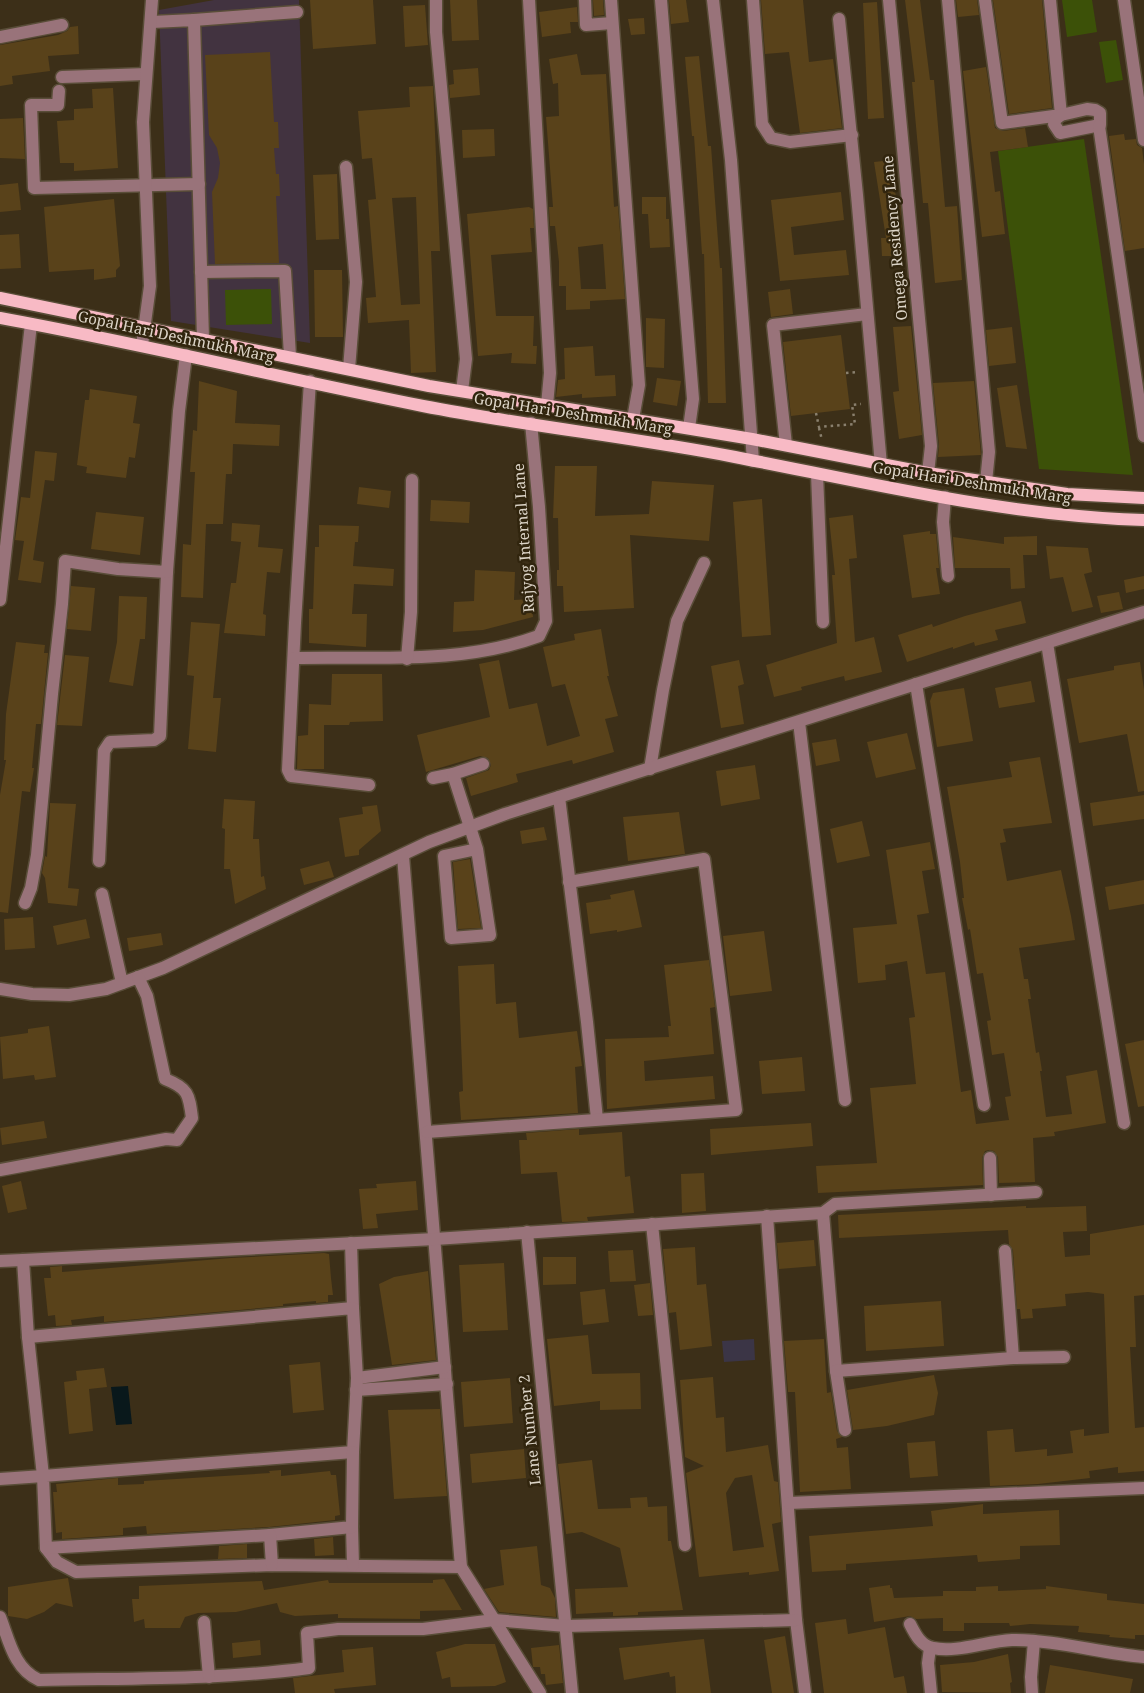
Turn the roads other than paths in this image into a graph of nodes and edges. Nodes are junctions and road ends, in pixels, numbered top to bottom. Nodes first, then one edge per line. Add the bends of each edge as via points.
1 (436, 0) edge
2 (529, 0) edge
3 (585, 0) edge
4 (610, 0) edge
5 (661, 0) edge
6 (713, 0) edge
7 (754, 0) edge
8 (889, 0) edge
9 (948, 0) edge
10 (985, 0) edge
11 (1050, 0) edge
12 (1124, 0) edge
13 (155, 1) edge
14 (297, 12) dead end
15 (839, 19) dead end
16 (194, 20) junction
17 (152, 22) junction
18 (612, 23) junction
19 (62, 24) dead end
20 (0, 37) edge
21 (146, 74) junction
22 (62, 77) dead end
23 (58, 91) dead end
24 (1061, 115) junction
25 (1099, 126) junction
26 (852, 135) junction
27 (1144, 140) edge
28 (346, 167) dead end
29 (198, 184) junction
30 (145, 185) junction
31 (201, 272) junction
32 (0, 298) edge
33 (867, 314) junction
34 (0, 318) edge
35 (31, 324) junction
36 (146, 326) junction
37 (204, 338) junction
38 (142, 345) junction
39 (186, 355) junction
40 (290, 356) junction
41 (349, 369) junction
42 (310, 381) junction
43 (462, 391) junction
44 (547, 405) junction
45 (633, 419) junction
46 (531, 423) junction
47 (689, 428) junction
48 (1144, 436) edge
49 (752, 439) junction
50 (786, 445) junction
51 (753, 461) junction
52 (881, 465) junction
53 (928, 473) junction
54 (817, 474) junction
55 (412, 480) dead end
56 (986, 482) junction
57 (945, 496) junction
58 (1144, 498) edge
59 (1144, 520) edge
60 (704, 564) dead end
61 (167, 572) junction
62 (948, 576) dead end
63 (0, 600) edge
64 (1144, 612) edge
65 (823, 622) dead end
66 (1047, 643) junction
67 (294, 658) junction
68 (407, 659) junction
69 (916, 684) junction
70 (799, 722) junction
71 (483, 764) dead end
72 (650, 769) junction
73 (453, 774) junction
74 (433, 778) dead end
75 (369, 785) dead end
76 (558, 798) junction
77 (469, 828) junction
78 (477, 849) junction
79 (404, 856) junction
80 (99, 862) dead end
81 (570, 882) junction
82 (102, 894) dead end
83 (25, 903) dead end
84 (138, 977) junction
85 (122, 983) junction
86 (0, 989) edge
87 (845, 1100) dead end
88 (984, 1105) dead end
89 (597, 1119) junction
90 (1124, 1123) dead end
91 (427, 1132) junction
92 (990, 1158) dead end
93 (0, 1170) edge
94 (1036, 1192) dead end
95 (991, 1195) junction
96 (824, 1213) junction
97 (767, 1216) junction
98 (652, 1224) junction
99 (527, 1232) junction
100 (435, 1239) junction
101 (351, 1243) junction
102 (1005, 1251) dead end
103 (23, 1260) junction
104 (0, 1261) edge
105 (353, 1308) junction
106 (28, 1337) junction
107 (1064, 1357) dead end
108 (1013, 1358) junction
109 (445, 1367) junction
110 (836, 1372) junction
111 (356, 1384) junction
112 (446, 1384) junction
113 (845, 1430) dead end
114 (353, 1452) junction
115 (43, 1476) junction
116 (0, 1479) edge
117 (1144, 1488) edge
118 (789, 1503) junction
119 (352, 1527) junction
120 (270, 1534) junction
121 (685, 1546) dead end
122 (46, 1548) junction
123 (272, 1565) junction
124 (353, 1565) junction
125 (460, 1567) junction
126 (0, 1617) edge
127 (494, 1620) junction
128 (796, 1620) junction
129 (204, 1622) dead end
130 (910, 1624) dead end
131 (566, 1626) junction
132 (1034, 1641) junction
133 (930, 1648) junction
134 (1144, 1657) edge
135 (208, 1677) junction
136 (540, 1693) edge
137 (572, 1693) edge
138 (805, 1693) edge
139 (931, 1693) edge
140 (1032, 1693) edge

1 - 43 street via 436,32 466,359
2 - 44 street via 550,373
3 - 18 street via 586,25
4 - 18 street
5 - 47 street via 693,399
6 - 49 street via 731,160
7 - 26 street via 762,124 771,138 790,142
8 - 53 street, Omega Residency Lane via 931,446
9 - 56 street via 990,452
10 - 24 street via 1002,123
11 - 24 street
12 - 27 street
13 - 17 street
14 - 16 street
15 - 26 street
16 - 17 street
16 - 29 street
17 - 21 street
18 - 45 street via 639,386
19 - 20 street
21 - 22 street
21 - 30 street via 143,122
23 - 30 street via 58,105 31,105 34,188
24 - 25 street via 1095,110 1100,113
24 - 25 street via 1054,124 1060,133
25 - 48 street
26 - 33 street
28 - 41 street via 356,282
29 - 30 street
29 - 31 street
30 - 36 street via 150,286
31 - 37 street
31 - 40 street via 285,271
32 - 36 main road, Gopal Hari Deshmukh Marg
33 - 50 street via 773,325
33 - 52 street
34 - 35 main road, Gopal Hari Deshmukh Marg
35 - 38 main road, Gopal Hari Deshmukh Marg
35 - 63 street
36 - 37 main road, Gopal Hari Deshmukh Marg
36 - 38 street
37 - 40 main road, Gopal Hari Deshmukh Marg
38 - 39 main road, Gopal Hari Deshmukh Marg
39 - 42 main road, Gopal Hari Deshmukh Marg
39 - 61 street
40 - 41 main road, Gopal Hari Deshmukh Marg
41 - 43 main road, Gopal Hari Deshmukh Marg
42 - 46 main road, Gopal Hari Deshmukh Marg via 425,406
42 - 67 street
43 - 44 main road, Gopal Hari Deshmukh Marg
44 - 45 main road, Gopal Hari Deshmukh Marg
45 - 47 main road, Gopal Hari Deshmukh Marg
46 - 51 main road, Gopal Hari Deshmukh Marg
46 - 68 street, Rajyog Internal Lane via 546,621 539,636 465,654
47 - 49 main road, Gopal Hari Deshmukh Marg
49 - 50 main road, Gopal Hari Deshmukh Marg
49 - 51 street
50 - 52 main road, Gopal Hari Deshmukh Marg
51 - 54 main road, Gopal Hari Deshmukh Marg
52 - 53 main road, Gopal Hari Deshmukh Marg
53 - 56 main road, Gopal Hari Deshmukh Marg
54 - 57 main road, Gopal Hari Deshmukh Marg
54 - 65 street
55 - 68 street via 411,612
56 - 58 main road, Gopal Hari Deshmukh Marg via 1067,494
57 - 59 main road, Gopal Hari Deshmukh Marg via 1031,511
57 - 62 street via 943,522
60 - 72 street via 678,621
61 - 80 street via 160,736 154,740 110,742 104,751
61 - 83 street via 65,561 38,855
64 - 66 street
66 - 69 street
66 - 90 street
67 - 68 street, Rajyog Internal Lane
67 - 75 street via 288,770 292,776
69 - 70 street
69 - 88 street
70 - 72 street
70 - 87 street
71 - 73 street
72 - 76 street
73 - 74 street
73 - 77 street
76 - 77 street
76 - 81 street
77 - 78 street
77 - 79 street via 429,842
78 - 78 street via 490,935 451,938 444,856
79 - 84 street
79 - 91 street
81 - 89 street
81 - 89 street via 704,859 736,1110
82 - 85 street
84 - 85 street
84 - 93 street via 147,996 165,1079 182,1086 190,1099 192,1118 176,1140 166,1139
85 - 86 street via 106,989 69,994 32,994
89 - 91 street
91 - 100 street
92 - 95 street
94 - 95 street
95 - 96 street via 835,1204
96 - 97 street
96 - 110 street
97 - 98 street
97 - 118 street
98 - 99 street
98 - 121 street
99 - 100 street
99 - 131 street, Lane Number 2
100 - 101 street
100 - 109 street
101 - 103 street
101 - 105 street
102 - 108 street
103 - 104 street
103 - 106 street
105 - 106 street
105 - 111 street
106 - 115 street
107 - 108 street
108 - 110 street
109 - 111 street
109 - 112 street
110 - 113 street
111 - 112 street
111 - 114 street
112 - 125 street
114 - 115 street
114 - 119 street
115 - 116 street
115 - 122 street
117 - 118 street
118 - 128 street
119 - 120 street
119 - 124 street
120 - 122 street
120 - 123 street
122 - 123 street via 57,1562 76,1572
123 - 124 street
124 - 125 street
125 - 127 street
126 - 135 street via 18,1663 39,1680
127 - 131 street
127 - 135 street via 423,1629 338,1629 307,1633 310,1668
127 - 136 street
128 - 131 street
128 - 138 street
129 - 135 street
130 - 133 street via 918,1638
131 - 137 street, Lane Number 2
132 - 133 street via 988,1642 946,1650
132 - 134 street
132 - 140 street
133 - 139 street

